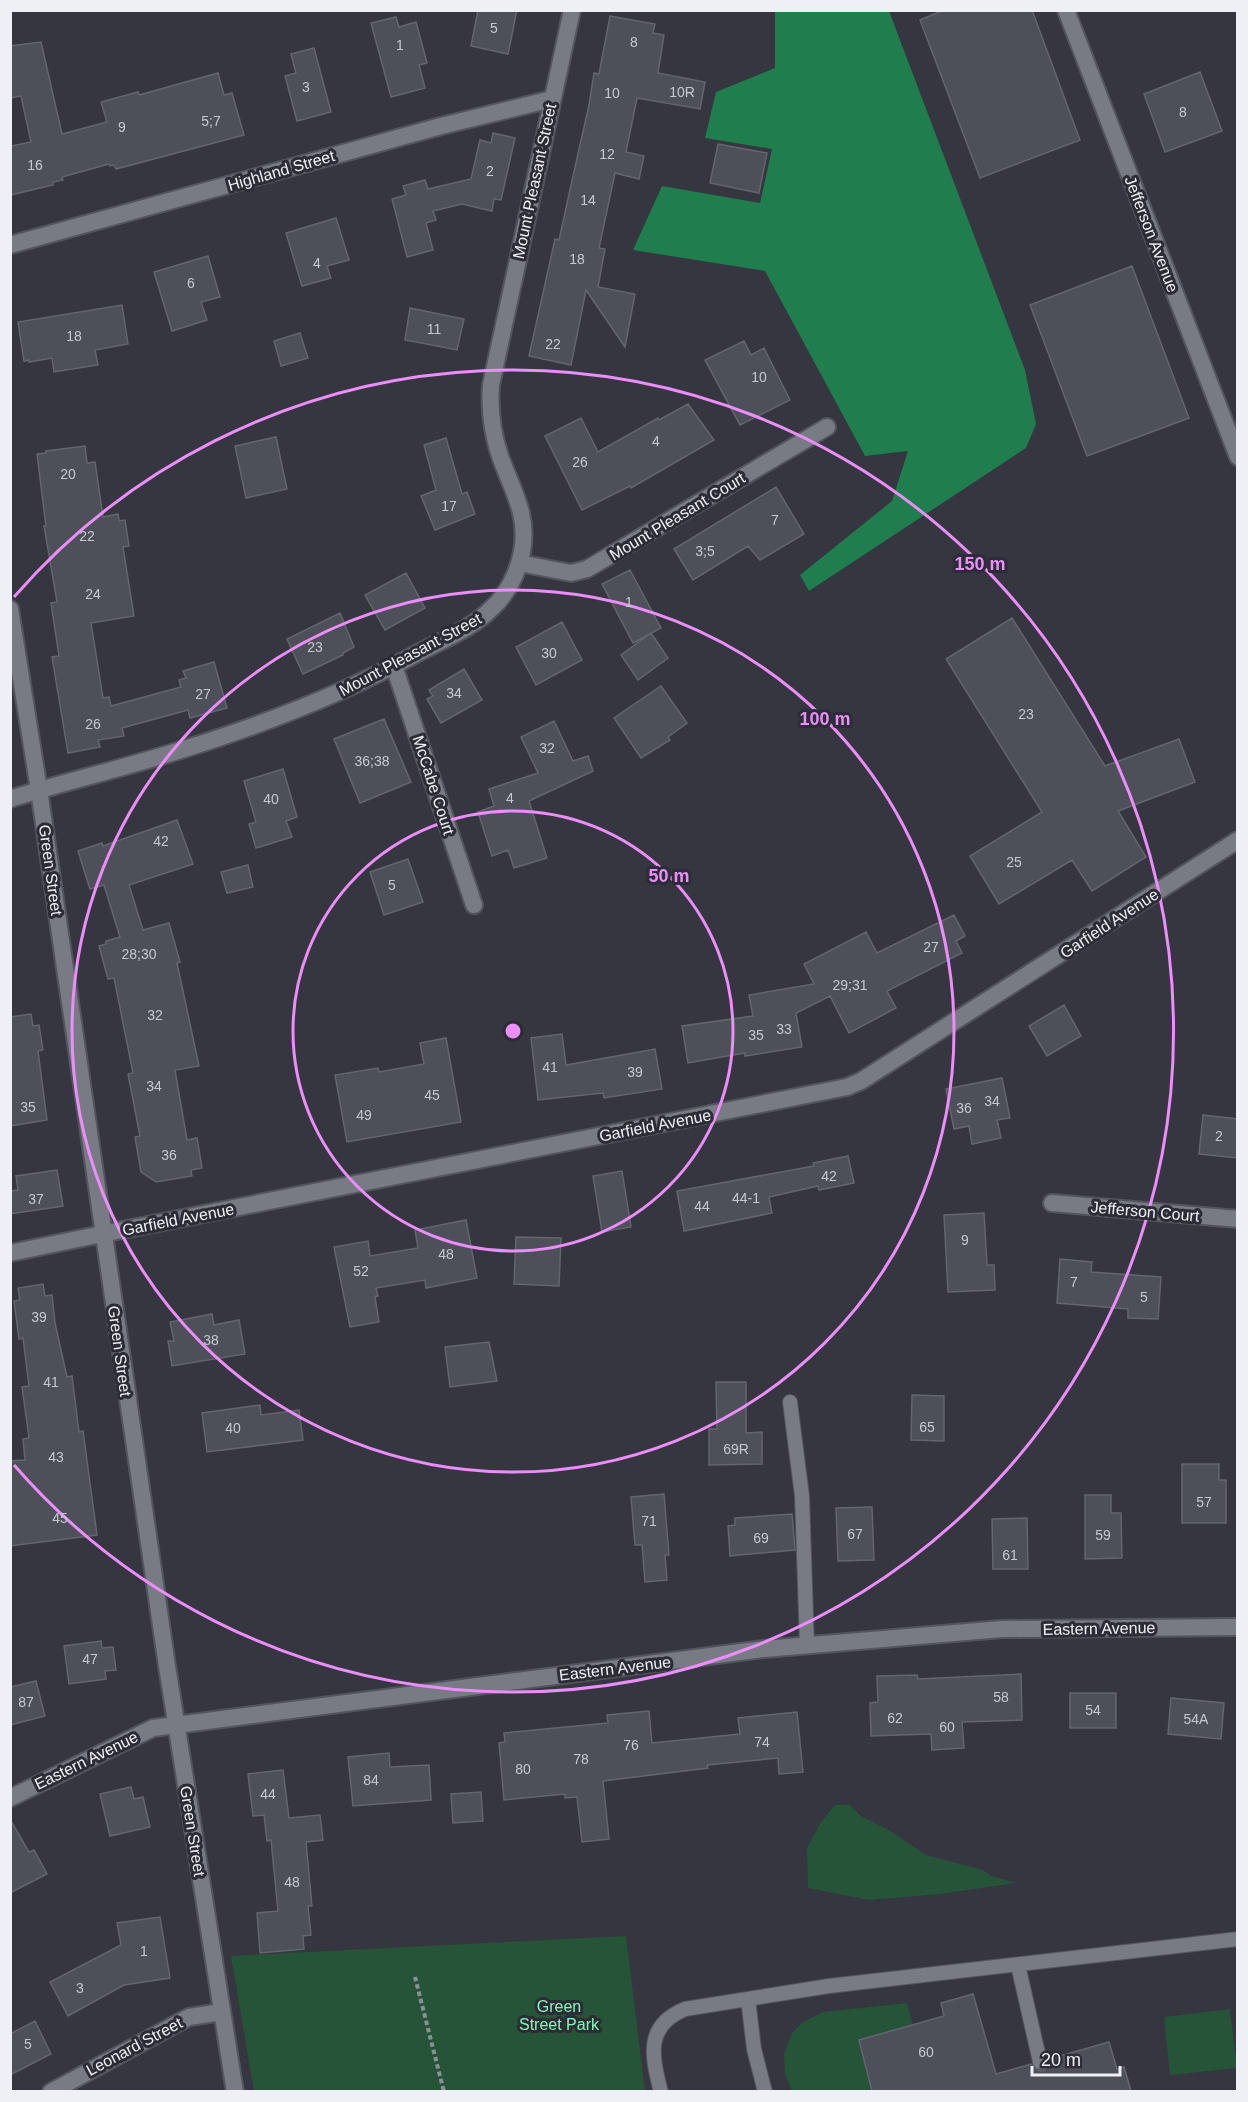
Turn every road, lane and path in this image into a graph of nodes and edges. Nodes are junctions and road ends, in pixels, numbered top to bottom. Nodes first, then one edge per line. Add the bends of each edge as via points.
1 (572, 10) edge
2 (1066, 10) edge
3 (552, 99) junction
4 (10, 245) edge
5 (827, 427) dead end
6 (1238, 457) edge
7 (519, 563) junction
8 (10, 609) edge
9 (394, 666) junction
10 (39, 790) junction
11 (10, 799) edge
12 (1238, 840) edge
13 (474, 905) dead end
14 (1052, 1203) dead end
15 (1238, 1219) edge
16 (102, 1234) junction
17 (10, 1253) edge
18 (790, 1402) dead end
19 (1238, 1627) edge
20 (807, 1645) junction
21 (176, 1726) junction
22 (10, 1798) edge
23 (1238, 1939) edge
24 (1018, 1965) junction
25 (415, 1977) dead end
26 (748, 1999) junction
27 (222, 2012) junction
28 (1040, 2062) dead end
29 (51, 2091) edge
30 (236, 2091) edge
31 (444, 2091) edge
32 (661, 2091) edge
33 (765, 2091) edge

1 - 3 street, Mount Pleasant Street
2 - 6 street, Jefferson Avenue
3 - 4 street, Highland Street
3 - 7 street, Mount Pleasant Street via 490,394 494,437 522,510 524,542
5 - 7 street, Mount Pleasant Court via 587,570 571,573
7 - 9 street, Mount Pleasant Street via 505,592 484,616
8 - 10 street, Green Street
9 - 10 street, Mount Pleasant Street via 280,717 172,753
9 - 13 street, McCabe Court
10 - 11 street, Mount Pleasant Street
10 - 16 street, Green Street
12 - 16 street, Garfield Avenue via 847,1087
14 - 15 street, Jefferson Court
16 - 17 street, Garfield Avenue
16 - 21 street, Green Street
18 - 20 lane via 802,1496
19 - 20 street, Eastern Avenue via 1002,1629
20 - 21 street, Eastern Avenue
21 - 22 street, Eastern Avenue via 141,1733
21 - 27 street, Green Street
23 - 24 lane
24 - 26 lane
24 - 28 lane
25 - 31 path
26 - 32 lane via 685,2010 663,2024 653,2049
26 - 33 lane via 754,2049
27 - 29 street, Leonard Street via 189,2017
27 - 30 street, Green Street

